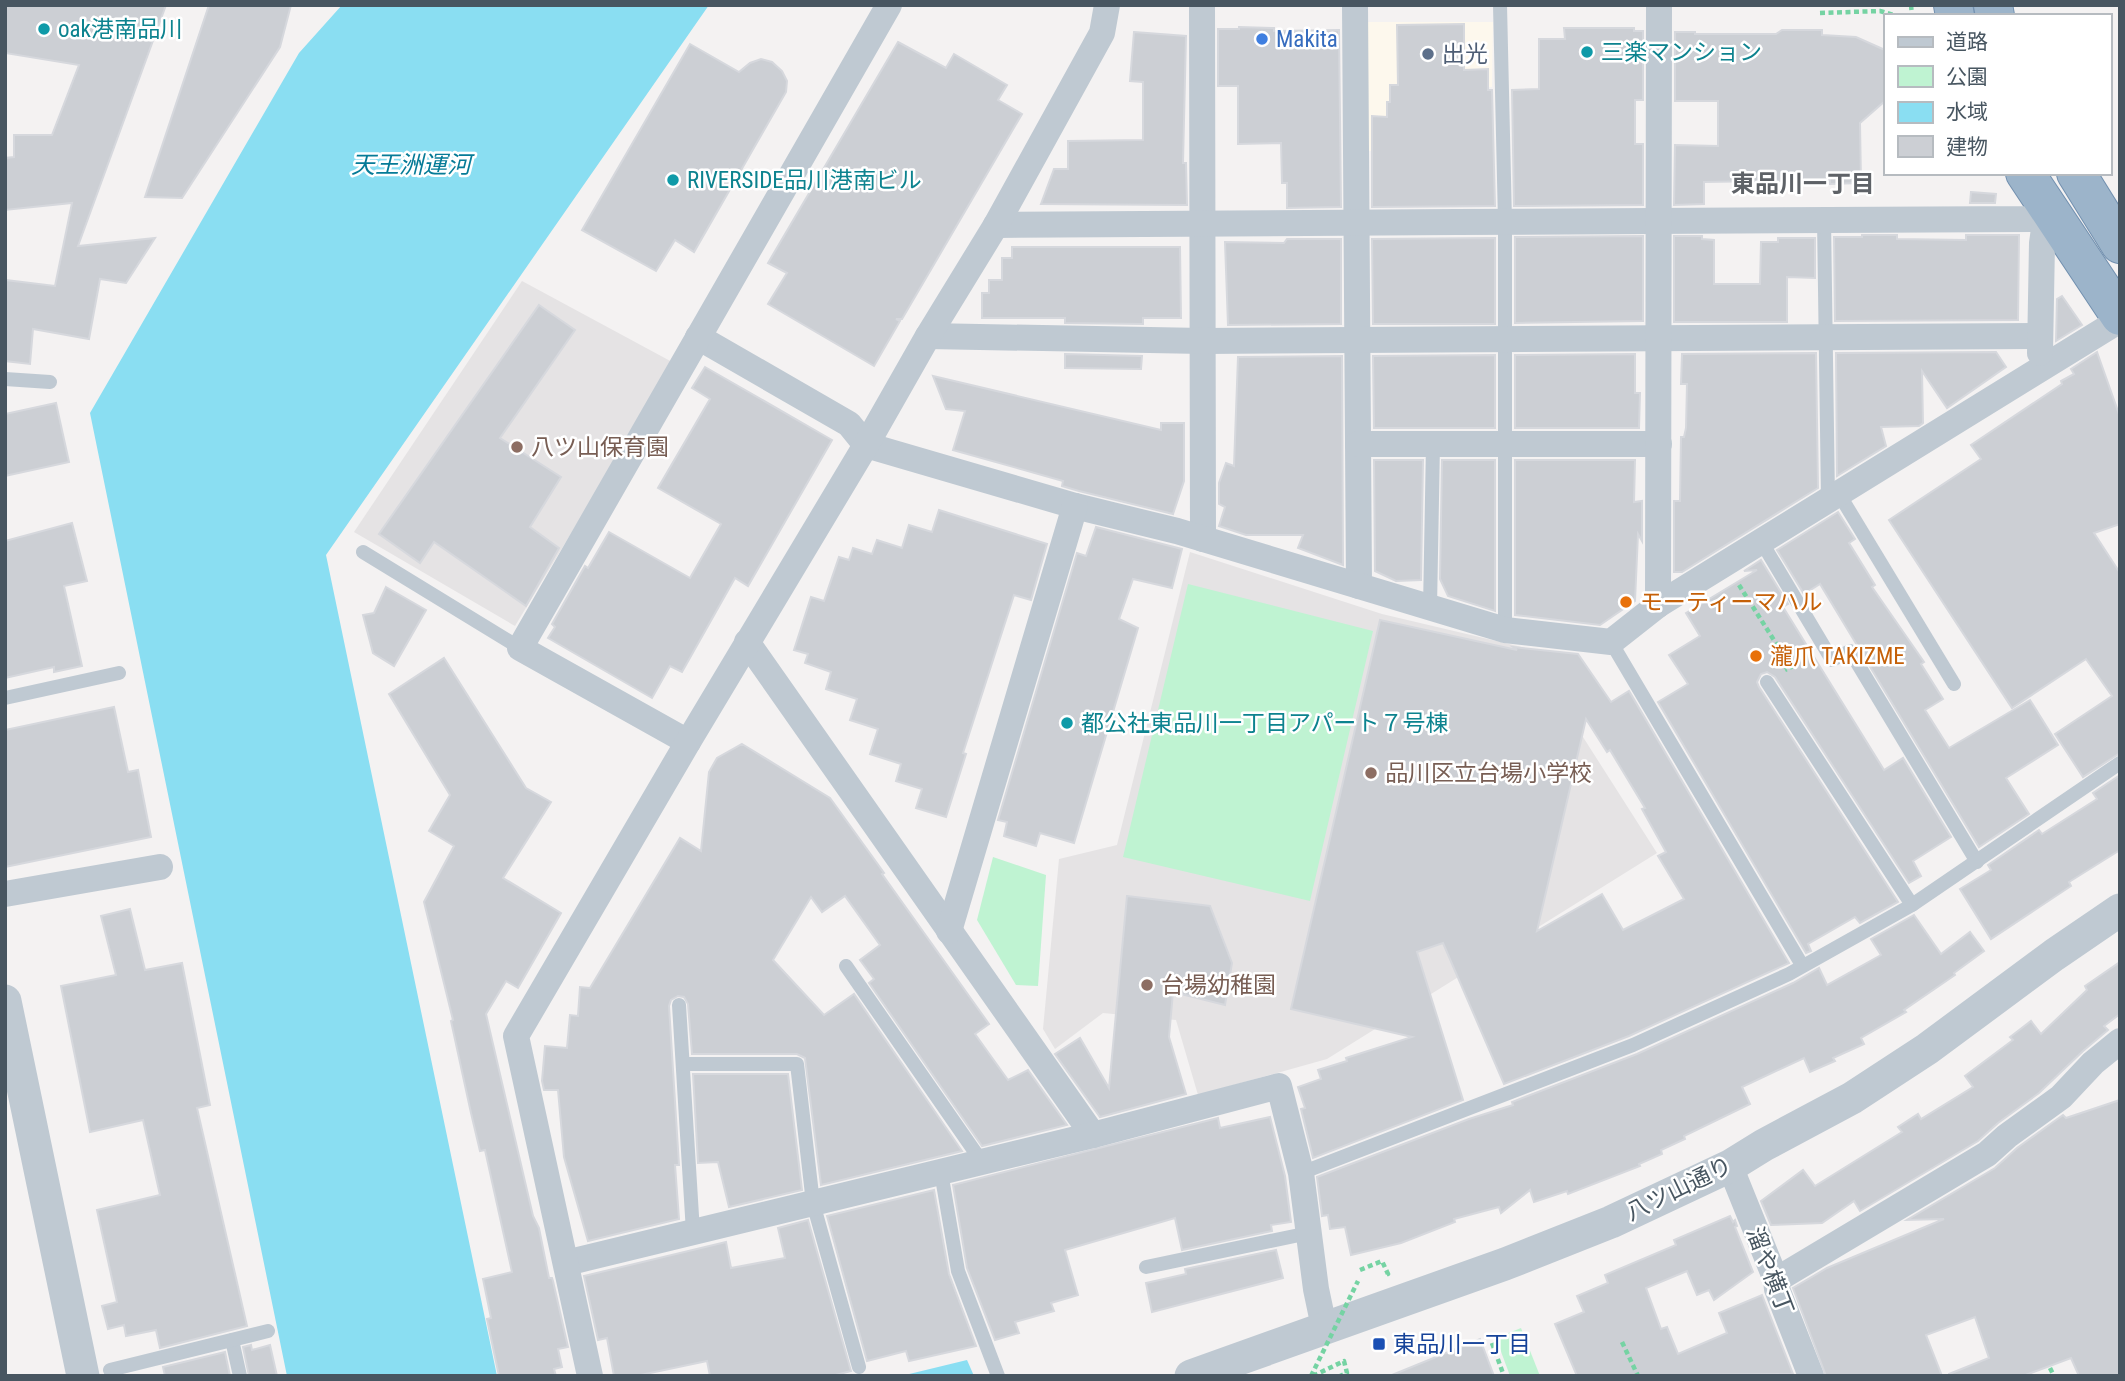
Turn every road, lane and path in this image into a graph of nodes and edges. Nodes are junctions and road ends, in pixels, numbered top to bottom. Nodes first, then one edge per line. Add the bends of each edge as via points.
1 (889, 5) edge
2 (1107, 5) edge
3 (1202, 5) edge
4 (1355, 5) edge
5 (1500, 5) edge
6 (1659, 5) edge
7 (1820, 13) dead end
8 (1890, 14) edge
9 (2026, 175) edge
10 (2077, 175) edge
11 (2047, 208) junction
12 (1659, 219) junction
13 (1824, 219) junction
14 (1505, 222) junction
15 (1202, 224) junction
16 (1357, 224) junction
17 (996, 225) junction
18 (2120, 244) edge
19 (2120, 318) edge
20 (928, 336) junction
21 (2040, 336) junction
22 (698, 337) junction
23 (1825, 338) junction
24 (1505, 339) junction
25 (1659, 339) junction
26 (1357, 340) junction
27 (1203, 341) junction
28 (2040, 369) junction
29 (5, 379) edge
30 (50, 383) dead end
31 (1358, 444) junction
32 (1433, 444) junction
33 (1506, 444) junction
34 (1659, 444) junction
35 (866, 445) junction
36 (1834, 497) junction
37 (1075, 506) junction
38 (1203, 539) junction
39 (1761, 541) junction
40 (363, 552) dead end
41 (1725, 563) junction
42 (1359, 586) junction
43 (1658, 605) junction
44 (1430, 608) junction
45 (1505, 630) junction
46 (747, 642) junction
47 (1611, 642) junction
48 (520, 648) junction
49 (119, 673) dead end
50 (1766, 682) joint
51 (1954, 684) dead end
52 (5, 698) edge
53 (688, 742) junction
54 (2120, 763) edge
55 (1977, 862) junction
56 (160, 867) dead end
57 (5, 894) edge
58 (1912, 905) junction
59 (2120, 911) edge
60 (949, 931) junction
61 (1802, 965) junction
62 (846, 966) dead end
63 (5, 1000) edge
64 (679, 1005) dead end
65 (2120, 1041) edge
66 (683, 1064) junction
67 (1093, 1135) junction
68 (982, 1162) junction
69 (1730, 1166) junction
70 (941, 1172) junction
71 (1301, 1172) junction
72 (813, 1203) junction
73 (693, 1232) junction
74 (1309, 1233) junction
75 (566, 1263) junction
76 (1146, 1267) dead end
77 (1360, 1270) dead end
78 (1378, 1276) dead end
79 (1368, 1279) dead end
80 (1776, 1280) junction
81 (1324, 1327) junction
82 (268, 1331) dead end
83 (232, 1340) junction
84 (1622, 1342) dead end
85 (1492, 1343) dead end
86 (859, 1367) dead end
87 (1247, 1367) edge
88 (2050, 1368) dead end
89 (97, 1373) edge
90 (240, 1376) edge
91 (590, 1376) edge
92 (998, 1376) edge
93 (1191, 1376) edge
94 (1312, 1376) edge
95 (1340, 1376) edge
96 (1504, 1376) edge
97 (1637, 1376) edge
98 (1811, 1376) edge
99 (2054, 1376) edge

1 - 22 street
2 - 17 street via 1102,33
3 - 15 street
4 - 16 street
5 - 14 lane
6 - 12 street
7 - 8 path
9 - 11 highway
10 - 18 highway
11 - 13 street via 2031,219
11 - 19 highway
11 - 21 street
12 - 13 street
12 - 14 street
12 - 25 street
13 - 23 lane
14 - 16 street
14 - 24 lane
15 - 16 street
15 - 17 street
15 - 27 street
16 - 26 street
17 - 20 street
19 - 28 street
20 - 27 street
20 - 35 street
21 - 23 street
21 - 28 street
22 - 35 street via 849,424
22 - 48 street
23 - 25 street
23 - 36 lane
24 - 25 street
24 - 26 street
24 - 33 lane
25 - 34 street
26 - 27 street
26 - 31 street
27 - 38 street
28 - 36 street
29 - 30 lane
31 - 32 street
31 - 42 street
32 - 33 street
32 - 44 lane
33 - 34 street
33 - 45 lane
34 - 43 street
35 - 37 street
35 - 46 street
36 - 39 street
36 - 51 lane
37 - 38 street
37 - 60 street
38 - 42 street
39 - 41 street
39 - 55 lane via 1832,660 1850,651
40 - 48 lane
41 - 43 street
41 - 50 path via 1791,667
42 - 44 street
43 - 47 street
44 - 45 street
45 - 47 street
46 - 53 street
46 - 60 street
47 - 61 lane
48 - 53 street
49 - 52 lane
50 - 58 lane
53 - 75 street via 516,1036
54 - 55 lane
55 - 58 lane
56 - 57 street
58 - 61 lane
59 - 69 street, 八ツ山通り via 1874,1084
60 - 67 street
61 - 71 lane via 1633,1045
62 - 68 lane
63 - 89 street
64 - 66 lane
65 - 80 street via 2062,1097 1987,1154
66 - 72 lane via 797,1064
66 - 73 lane
67 - 68 street
67 - 71 street via 1279,1086
68 - 70 street
69 - 80 street, 溜や横丁
69 - 81 street, 八ツ山通り via 1611,1222
70 - 72 street
70 - 92 lane via 958,1271
71 - 74 street
72 - 73 street
72 - 86 lane
73 - 75 street
74 - 76 lane
74 - 81 street
75 - 91 street
77 - 78 path via 1382,1261 1388,1273
79 - 94 path, bridge via 1357,1281
80 - 98 street, 溜や横丁
81 - 87 street, 八ツ山通り
82 - 83 lane
83 - 89 lane
83 - 90 lane
84 - 97 path
85 - 96 path
87 - 93 street, 八ツ山通り
88 - 99 path
94 - 95 path via 1344,1361 1347,1373

